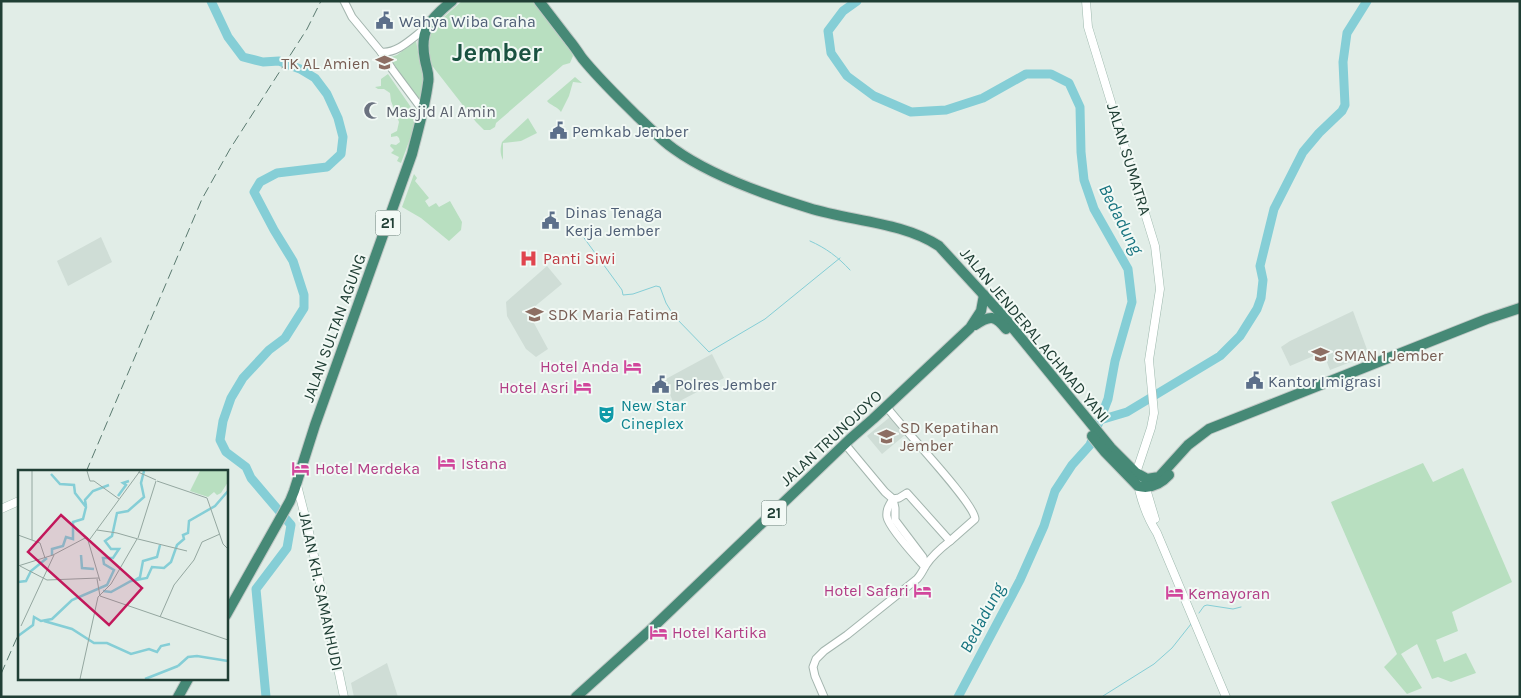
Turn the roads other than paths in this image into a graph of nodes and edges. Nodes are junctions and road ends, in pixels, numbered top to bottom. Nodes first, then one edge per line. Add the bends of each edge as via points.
1 (344, 1) edge
2 (452, 1) edge
3 (539, 1) edge
4 (1086, 1) edge
5 (426, 28) junction
6 (381, 52) junction
7 (424, 112) junction
8 (984, 295) junction
9 (1520, 308) edge
10 (970, 328) junction
11 (886, 406) junction
12 (1073, 408) junction
13 (1196, 438) junction
14 (845, 444) junction
15 (1140, 478) junction
16 (297, 485) junction
17 (893, 499) junction
18 (18, 501) edge
19 (1, 509) edge
20 (950, 542) junction
21 (925, 567) junction
22 (230, 602) edge
23 (187, 680) edge
24 (178, 697) edge
25 (344, 697) edge
26 (576, 697) edge
27 (824, 697) edge
28 (1226, 697) edge

1 - 6 street via 352,17
2 - 5 highway
3 - 8 highway, JALAN JENDERAL ACHMAD YANI / 21 via 602,80 649,127 694,162 787,201 930,240
4 - 15 main road, JALAN SUMATRA via 1088,27 1157,257 1160,289 1149,354 1155,408
5 - 6 street via 398,48
5 - 7 highway, JALAN SULTAN AGUNG / 21 via 422,45 429,81
6 - 7 street
7 - 16 highway, JALAN SULTAN AGUNG / 21
8 - 10 highway, JALAN TRUNOJOYO / 21 via 981,311
8 - 12 highway, JALAN JENDERAL ACHMAD YANI / 21 via 1004,316
9 - 13 highway via 1487,318 1209,429
10 - 11 highway, JALAN TRUNOJOYO / 21
10 - 12 highway, JALAN JENDERAL ACHMAD YANI / 21 via 986,318 1000,321
11 - 14 highway, JALAN TRUNOJOYO / 21
11 - 20 street via 975,514 975,519
12 - 15 highway, JALAN JENDERAL ACHMAD YANI / 21 via 1108,450
13 - 15 highway via 1159,477
13 - 15 highway via 1160,484
14 - 17 street
14 - 26 highway, JALAN TRUNOJOYO / 21
15 - 28 main road via 1157,534
16 - 22 highway, JALAN SULTAN AGUNG / 21
16 - 25 main road, JALAN KH. SAMANHUDI
17 - 20 street via 907,493
17 - 21 street via 887,509 887,518
18 - 19 main road
20 - 21 street
21 - 27 street via 911,585 816,659 813,668
23 - 24 highway

